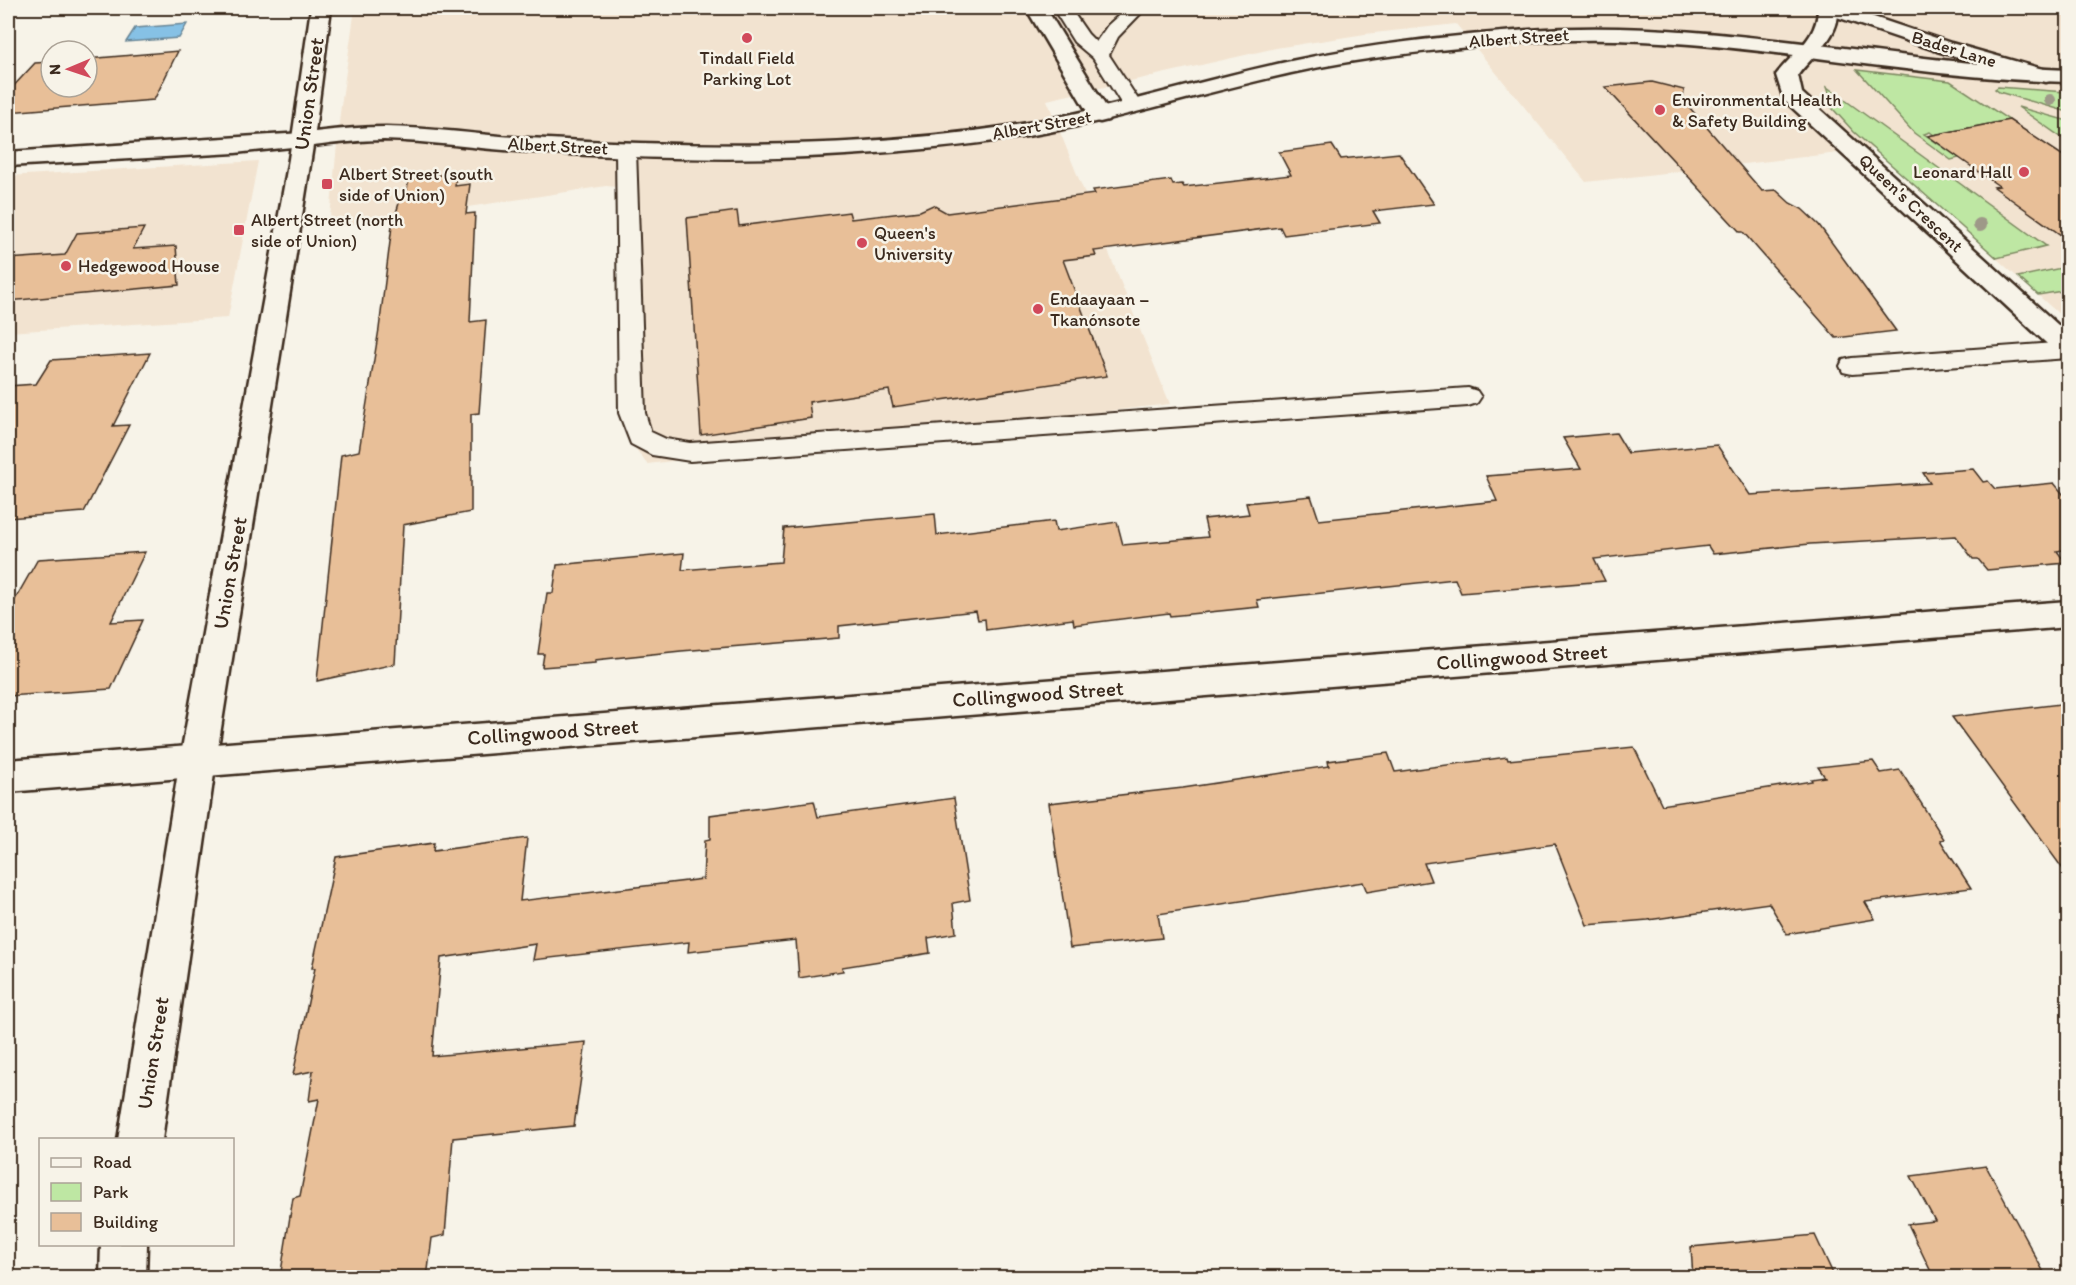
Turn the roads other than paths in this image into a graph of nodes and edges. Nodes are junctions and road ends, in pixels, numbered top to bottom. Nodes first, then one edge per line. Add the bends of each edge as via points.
1 (321, 8) edge
2 (1036, 8) edge
3 (1137, 8) edge
4 (1828, 8) edge
5 (1064, 10) dead end
6 (1809, 51) junction
7 (1100, 55) junction
8 (2046, 76) junction
9 (2068, 76) edge
10 (1132, 107) junction
11 (1100, 115) junction
12 (303, 140) junction
13 (626, 150) junction
14 (8, 159) edge
15 (2068, 349) edge
16 (1852, 366) dead end
17 (1468, 396) dead end
18 (2068, 615) edge
19 (198, 760) junction
20 (8, 776) edge
21 (140, 1138) edge
22 (124, 1246) edge
23 (123, 1278) edge

1 - 12 main road, Union Street
2 - 11 main road
3 - 7 lane via 1115,27
4 - 6 main road via 1830,21
4 - 8 main road, Bader Lane
5 - 7 lane via 1081,38
6 - 8 main road, Albert Street
6 - 10 main road, Albert Street via 1672,36 1512,37 1337,58
6 - 15 main road, Queen's Crescent via 1787,75 1792,94
7 - 10 lane
8 - 9 main road, Albert Street
10 - 11 main road, Albert Street
11 - 13 main road, Albert Street via 1014,131 838,149
12 - 13 main road, Albert Street via 386,134
12 - 14 main road, Albert Street
12 - 19 main road, Union Street
13 - 17 lane via 632,413 640,437 661,448 690,452
15 - 16 lane
18 - 19 main road, Collingwood Street
19 - 20 main road, Collingwood Street
19 - 21 main road, Union Street
22 - 23 main road

